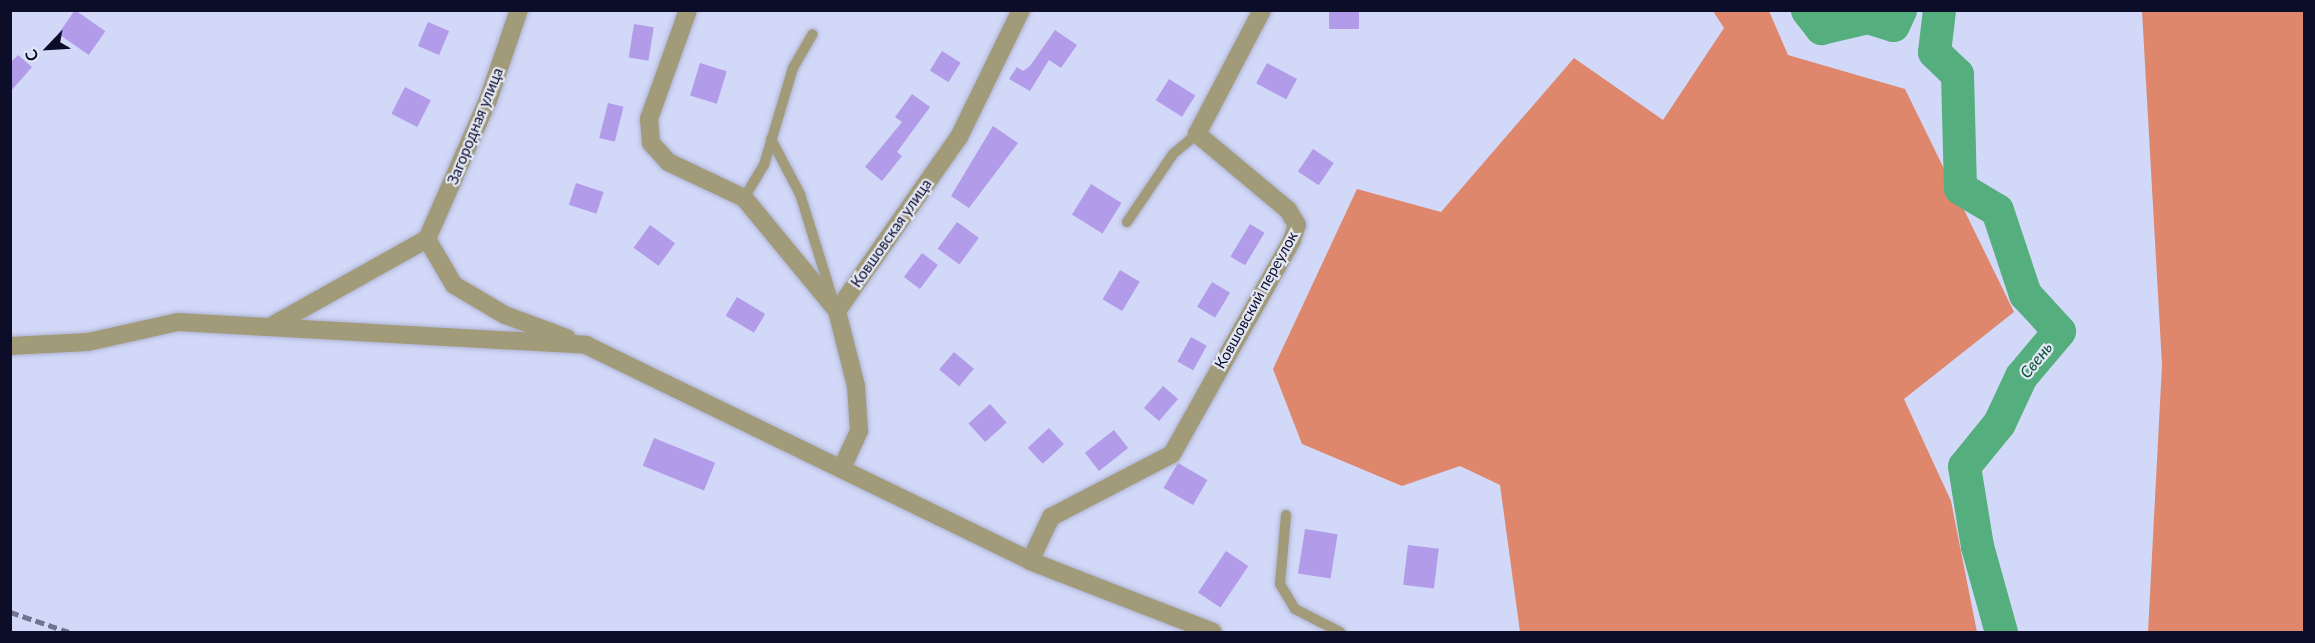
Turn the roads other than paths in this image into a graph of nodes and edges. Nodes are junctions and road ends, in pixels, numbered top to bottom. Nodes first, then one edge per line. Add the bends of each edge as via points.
1 (519, 10) edge
2 (688, 10) edge
3 (1022, 10) edge
4 (1262, 10) edge
5 (813, 34) dead end
6 (1197, 134) junction
7 (771, 139) junction
8 (744, 198) junction
9 (1127, 222) dead end
10 (427, 239) junction
11 (837, 312) junction
12 (275, 324) junction
13 (586, 345) junction
14 (10, 346) edge
15 (842, 468) junction
16 (1286, 515) dead end
17 (1030, 561) junction
18 (1213, 633) edge
19 (1340, 633) edge

1 - 10 street, Загородная улица via 488,100
2 - 8 street via 650,119 651,142 668,162
3 - 11 street, Ковшовская улица via 959,137
4 - 6 street
5 - 7 lane via 793,69
6 - 9 lane via 1173,154
6 - 17 street, Ковшовский переулок via 1288,210 1298,225 1172,454 1051,517
7 - 8 lane via 764,165
7 - 11 lane via 800,194
8 - 11 street
10 - 12 street
10 - 13 street via 454,285 505,315
11 - 15 street via 856,386 859,431
12 - 13 street
12 - 14 street via 178,322 88,342
13 - 15 street
15 - 17 street
16 - 19 lane via 1280,584 1295,609
17 - 18 street

